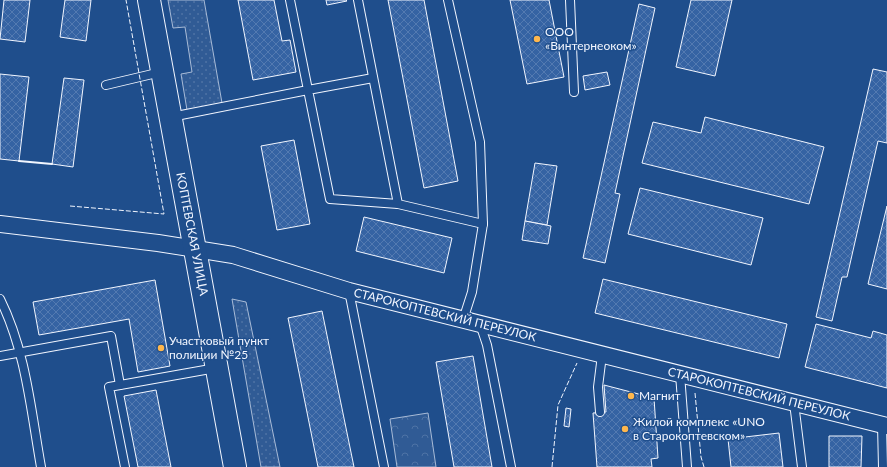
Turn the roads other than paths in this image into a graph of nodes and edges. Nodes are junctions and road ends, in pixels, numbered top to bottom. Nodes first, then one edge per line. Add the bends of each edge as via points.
1 (149, 0) edge
2 (290, 0) edge
3 (358, 0) edge
4 (448, 0) edge
5 (570, 0) edge
6 (162, 72) junction
7 (373, 78) junction
8 (106, 85) dead end
9 (308, 90) junction
10 (574, 92) dead end
11 (170, 118) junction
12 (398, 204) junction
13 (0, 224) edge
14 (483, 224) junction
15 (195, 249) junction
16 (349, 291) junction
17 (0, 299) edge
18 (462, 320) junction
19 (480, 324) junction
20 (21, 352) junction
21 (602, 355) junction
22 (0, 356) edge
23 (217, 368) junction
24 (680, 374) junction
25 (120, 385) junction
26 (794, 403) junction
27 (600, 412) dead end
28 (884, 425) edge
29 (42, 467) edge
30 (125, 467) edge
31 (235, 467) edge
32 (384, 467) edge
33 (511, 467) edge
34 (686, 467) edge
35 (802, 467) edge
36 (883, 467) edge

1 - 6 street, КОПТЕВСКАЯ УЛИЦА
2 - 9 lane
3 - 7 lane
4 - 14 lane via 480,142
5 - 10 lane
6 - 8 lane
6 - 11 street, КОПТЕВСКАЯ УЛИЦА
7 - 9 lane
7 - 12 lane
9 - 11 lane
9 - 12 lane via 330,199
11 - 15 street, КОПТЕВСКАЯ УЛИЦА
12 - 14 lane
13 - 15 street, СТАРОКОПТЕВСКИЙ ПЕРЕУЛОК
14 - 18 lane via 472,292
15 - 16 street, СТАРОКОПТЕВСКИЙ ПЕРЕУЛОК via 233,255
15 - 23 street, КОПТЕВСКАЯ УЛИЦА
16 - 18 street, СТАРОКОПТЕВСКИЙ ПЕРЕУЛОК
16 - 32 lane
17 - 20 lane
18 - 19 street, СТАРОКОПТЕВСКИЙ ПЕРЕУЛОК
19 - 21 street, СТАРОКОПТЕВСКИЙ ПЕРЕУЛОК
19 - 33 lane via 487,345
20 - 22 lane
20 - 25 lane via 111,336
20 - 29 lane
21 - 24 street, СТАРОКОПТЕВСКИЙ ПЕРЕУЛОК
21 - 27 lane via 598,387
23 - 25 lane
23 - 31 street, КОПТЕВСКАЯ УЛИЦА
24 - 26 street, СТАРОКОПТЕВСКИЙ ПЕРЕУЛОК
24 - 34 lane
25 - 30 lane via 109,387
26 - 28 street, СТАРОКОПТЕВСКИЙ ПЕРЕУЛОК
26 - 35 lane
28 - 36 lane

